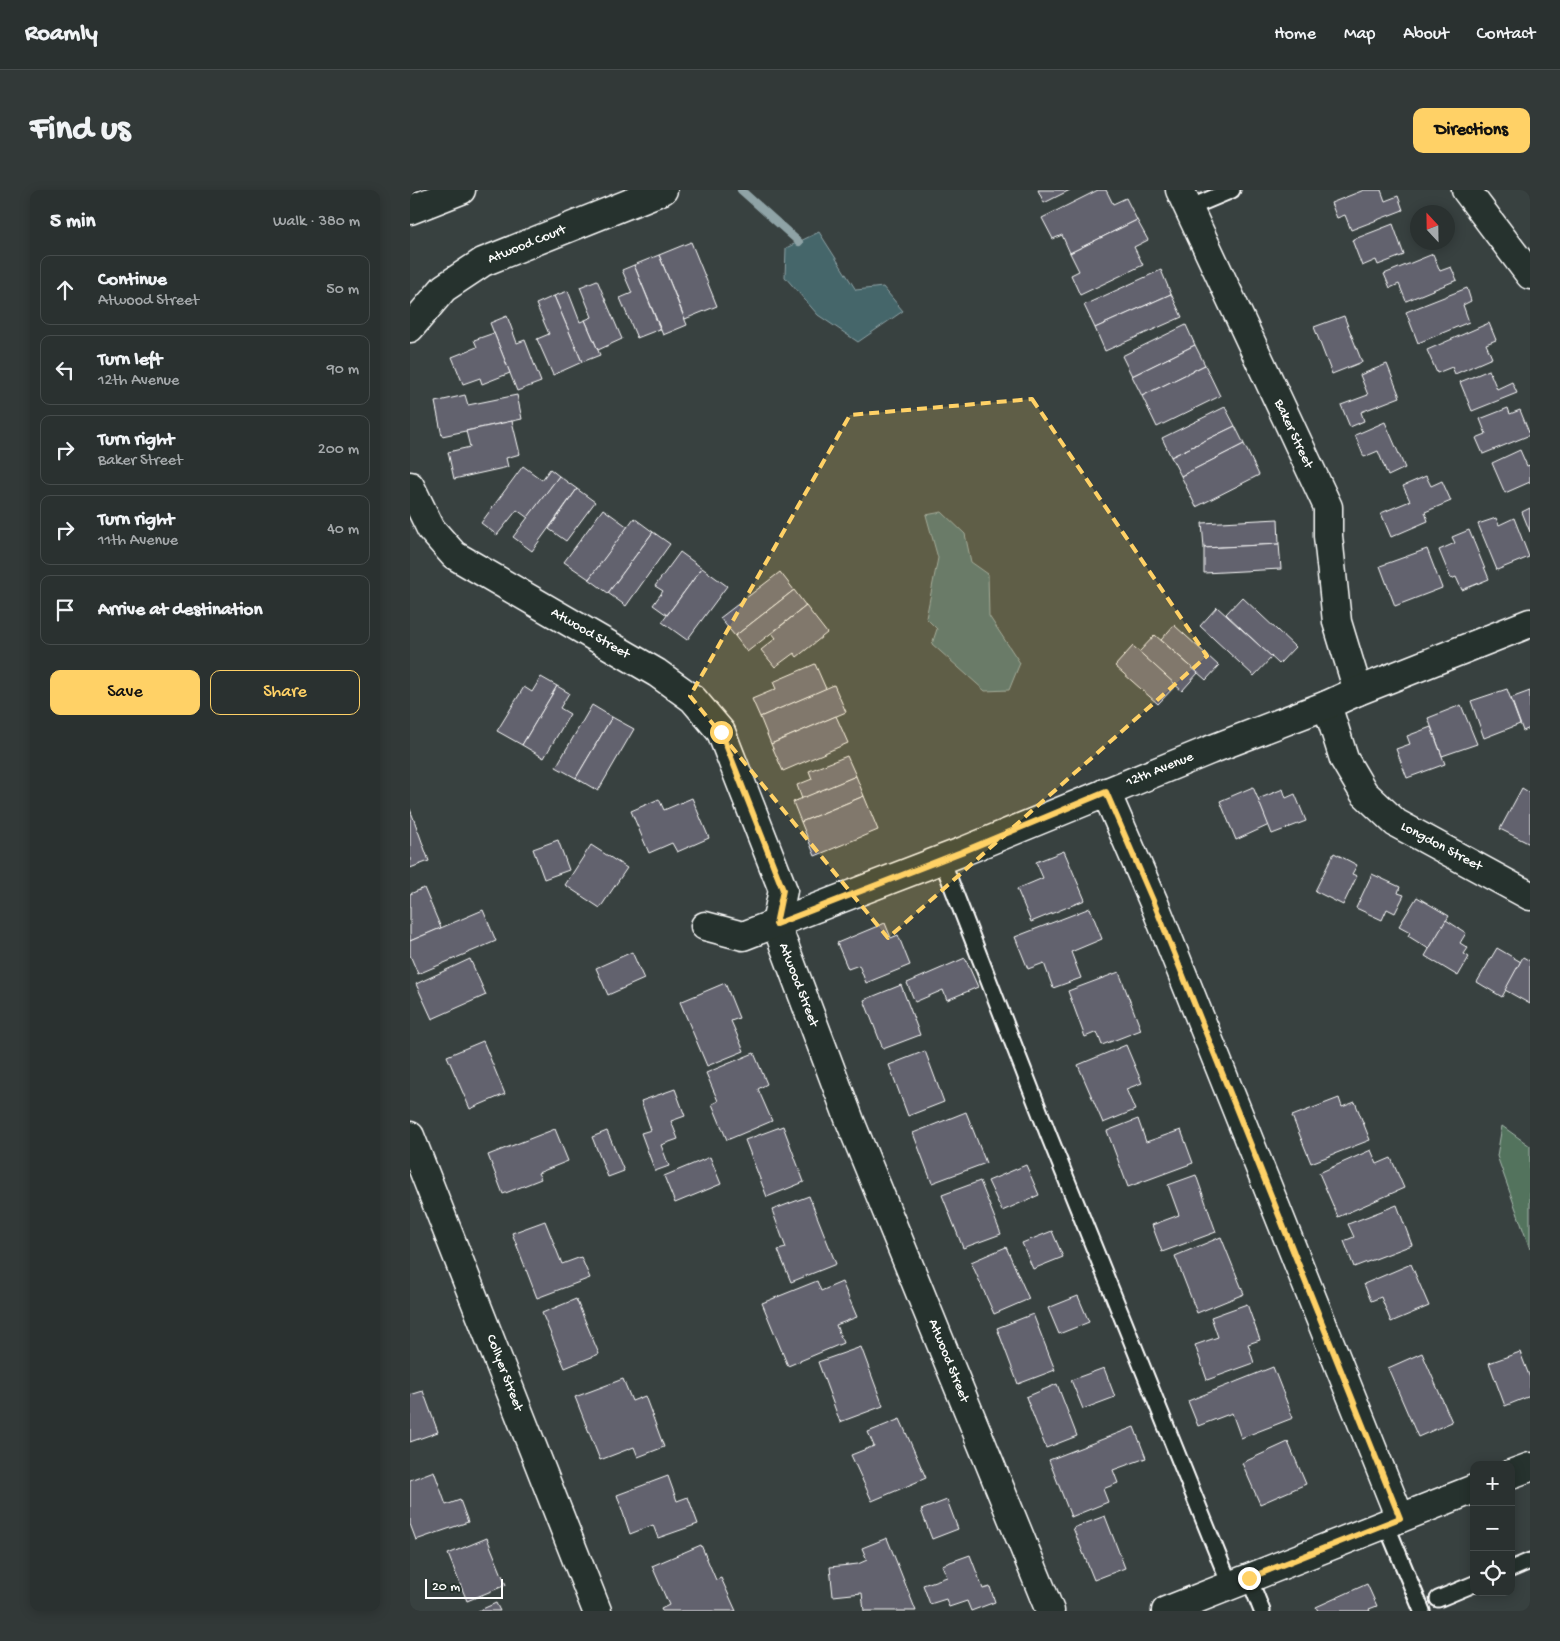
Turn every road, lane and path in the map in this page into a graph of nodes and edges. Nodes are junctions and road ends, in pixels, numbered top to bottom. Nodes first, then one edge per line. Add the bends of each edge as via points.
1 (461, 190) edge
2 (664, 190) edge
3 (1232, 190) edge
4 (1466, 190) edge
5 (1184, 199) edge
6 (410, 210) edge
7 (1530, 275) edge
8 (410, 328) edge
9 (410, 486) edge
10 (1530, 623) edge
11 (1358, 691) junction
12 (1327, 706) junction
13 (1106, 792) junction
14 (942, 860) junction
15 (1530, 896) edge
16 (776, 924) junction
17 (705, 926) dead end
18 (410, 1136) edge
19 (1530, 1467) edge
20 (1515, 1473) edge
21 (1470, 1491) edge
22 (1393, 1521) junction
23 (1530, 1561) edge
24 (1515, 1567) edge
25 (1239, 1582) junction
26 (1470, 1586) edge
27 (1438, 1600) dead end
28 (597, 1611) edge
29 (1050, 1611) edge
30 (1166, 1611) edge
31 (1262, 1611) edge
32 (1422, 1611) edge

1 - 6 street
2 - 8 street, Atwood Court via 483,262 444,288
3 - 5 lane
4 - 7 street
5 - 11 street, Baker Street via 1328,507 1328,536 1338,622
9 - 16 street, Atwood Street via 431,529 454,555 657,673 693,699 721,732 783,890
10 - 11 street, 12th Avenue
11 - 12 street, 12th Avenue
12 - 13 street, 12th Avenue
12 - 15 street, Longdon Street via 1344,759 1364,793 1396,823
13 - 14 street, 12th Avenue
13 - 22 street via 1154,903
14 - 16 street, 12th Avenue
14 - 25 lane via 1049,1136
16 - 17 street, 12th Avenue via 743,936
16 - 29 street, Atwood Street via 850,1121
18 - 28 street, Collyer Street
19 - 20 street
21 - 22 street
22 - 25 street
22 - 32 lane
23 - 24 lane
25 - 30 street
25 - 31 lane
26 - 27 lane

